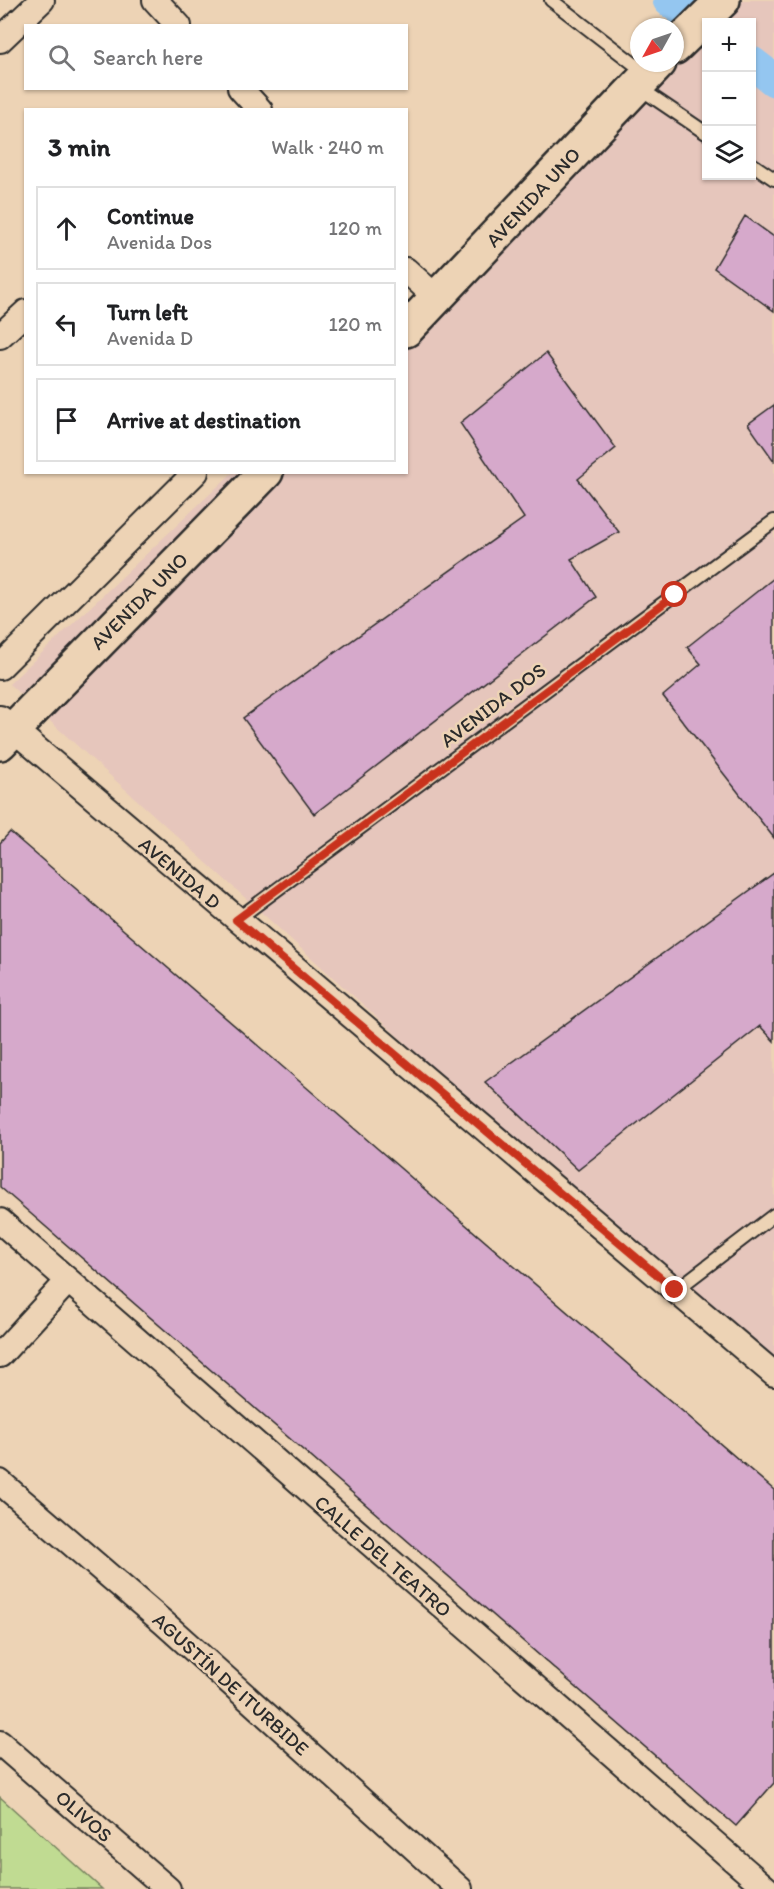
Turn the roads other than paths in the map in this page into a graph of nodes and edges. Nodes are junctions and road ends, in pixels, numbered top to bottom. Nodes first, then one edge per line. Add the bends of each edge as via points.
1 (42, 0) edge
2 (155, 0) edge
3 (551, 0) edge
4 (723, 0) edge
5 (177, 24) edge
6 (684, 38) edge
7 (0, 40) edge
8 (630, 51) edge
9 (650, 72) edge
10 (659, 72) edge
11 (702, 128) edge
12 (756, 167) edge
13 (774, 179) edge
14 (408, 272) edge
15 (438, 298) junction
16 (24, 314) edge
17 (408, 328) edge
18 (0, 336) edge
19 (194, 474) edge
20 (264, 474) edge
21 (774, 521) edge
22 (0, 667) edge
23 (4, 731) edge
24 (236, 920) junction
25 (774, 1215) edge
26 (0, 1221) edge
27 (67, 1282) junction
28 (675, 1290) junction
29 (0, 1355) edge
30 (774, 1374) edge
31 (0, 1482) edge
32 (0, 1743) edge
33 (168, 1889) edge
34 (460, 1889) edge
35 (767, 1889) edge

1 - 7 street
2 - 5 street
3 - 8 lane
4 - 6 street, AVENIDA UNO
9 - 15 street, AVENIDA UNO
10 - 11 lane
12 - 13 lane
14 - 15 street
15 - 17 street, AVENIDA UNO
16 - 18 street
19 - 22 street
20 - 23 street, AVENIDA UNO
21 - 24 lane, AVENIDA DOS
23 - 24 street, AVENIDA D
24 - 28 street, AVENIDA D
25 - 28 lane
26 - 27 street, CALLE DEL TEATRO
27 - 29 street
27 - 35 street, CALLE DEL TEATRO
28 - 30 street, AVENIDA D
31 - 34 street, AGUSTÍN DE ITURBIDE via 172,1630
32 - 33 street, OLIVOS

